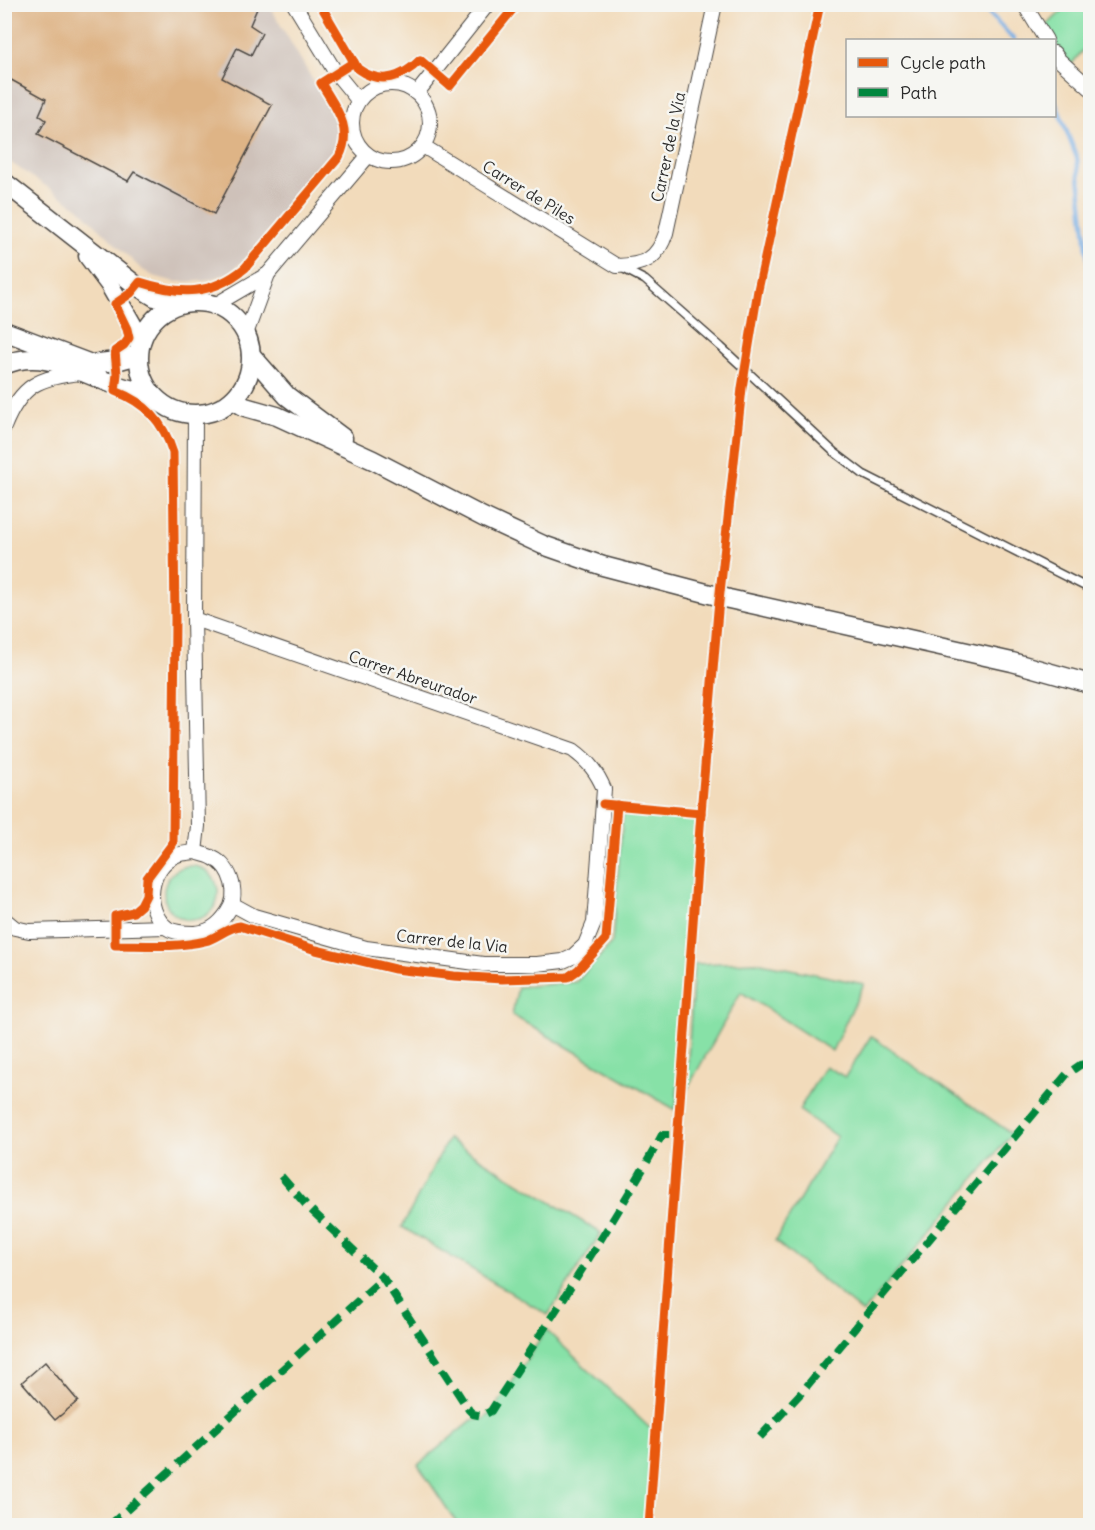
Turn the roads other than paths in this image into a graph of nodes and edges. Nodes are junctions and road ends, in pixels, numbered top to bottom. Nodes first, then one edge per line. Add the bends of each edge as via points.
1 (294, 4) edge
2 (488, 4) edge
3 (715, 4) edge
4 (1024, 4) edge
5 (1045, 39) edge
6 (1056, 56) edge
7 (1090, 88) edge
8 (417, 93) junction
9 (358, 100) junction
10 (423, 146) junction
11 (368, 156) junction
12 (4, 182) edge
13 (73, 235) junction
14 (617, 266) junction
15 (268, 274) junction
16 (183, 303) junction
17 (215, 305) junction
18 (4, 331) edge
19 (246, 334) junction
20 (140, 348) junction
21 (251, 356) junction
22 (4, 366) edge
23 (84, 373) junction
24 (152, 395) junction
25 (233, 400) junction
26 (195, 414) junction
27 (4, 427) edge
28 (373, 460) junction
29 (1090, 589) edge
30 (194, 619) junction
31 (1090, 684) edge
32 (604, 789) joint
33 (195, 852) junction
34 (231, 904) junction
35 (4, 919) edge
36 (165, 927) junction

1 - 9 street via 336,73
2 - 8 street
3 - 14 street, Carrer de la Via via 661,247 644,262
4 - 5 street
6 - 7 street
8 - 9 street via 394,84 380,85
8 - 10 street via 430,120
9 - 11 street via 352,130
10 - 11 street via 404,161 392,163
10 - 14 street, Carrer de Piles
11 - 15 street
12 - 13 street
13 - 16 street via 137,286 155,297
13 - 20 street via 109,284
14 - 29 lane via 645,280 863,474
15 - 17 street
15 - 19 street
16 - 17 street
16 - 20 street via 157,316 147,327
17 - 19 street via 233,317
18 - 20 street via 91,364 116,362
19 - 21 street
20 - 24 street via 141,376
21 - 25 street via 247,380
21 - 28 street via 287,396
22 - 23 street via 38,357
23 - 24 street
23 - 27 street via 45,379 33,386 12,408
24 - 26 street via 171,409
25 - 26 street via 209,413
25 - 28 street
26 - 30 street
28 - 31 street via 543,545 603,566 729,599 1012,662
30 - 32 street, Carrer Abreurador via 573,750 598,775
30 - 33 street via 198,826
32 - 34 street, Carrer de la Via via 594,922 585,945 563,961 483,964 366,948 254,916
33 - 34 street via 214,858 225,868 233,889
33 - 36 street via 177,855 156,873 152,895 156,914
34 - 36 street via 220,924 202,933 183,933
35 - 36 street via 15,928 29,931

